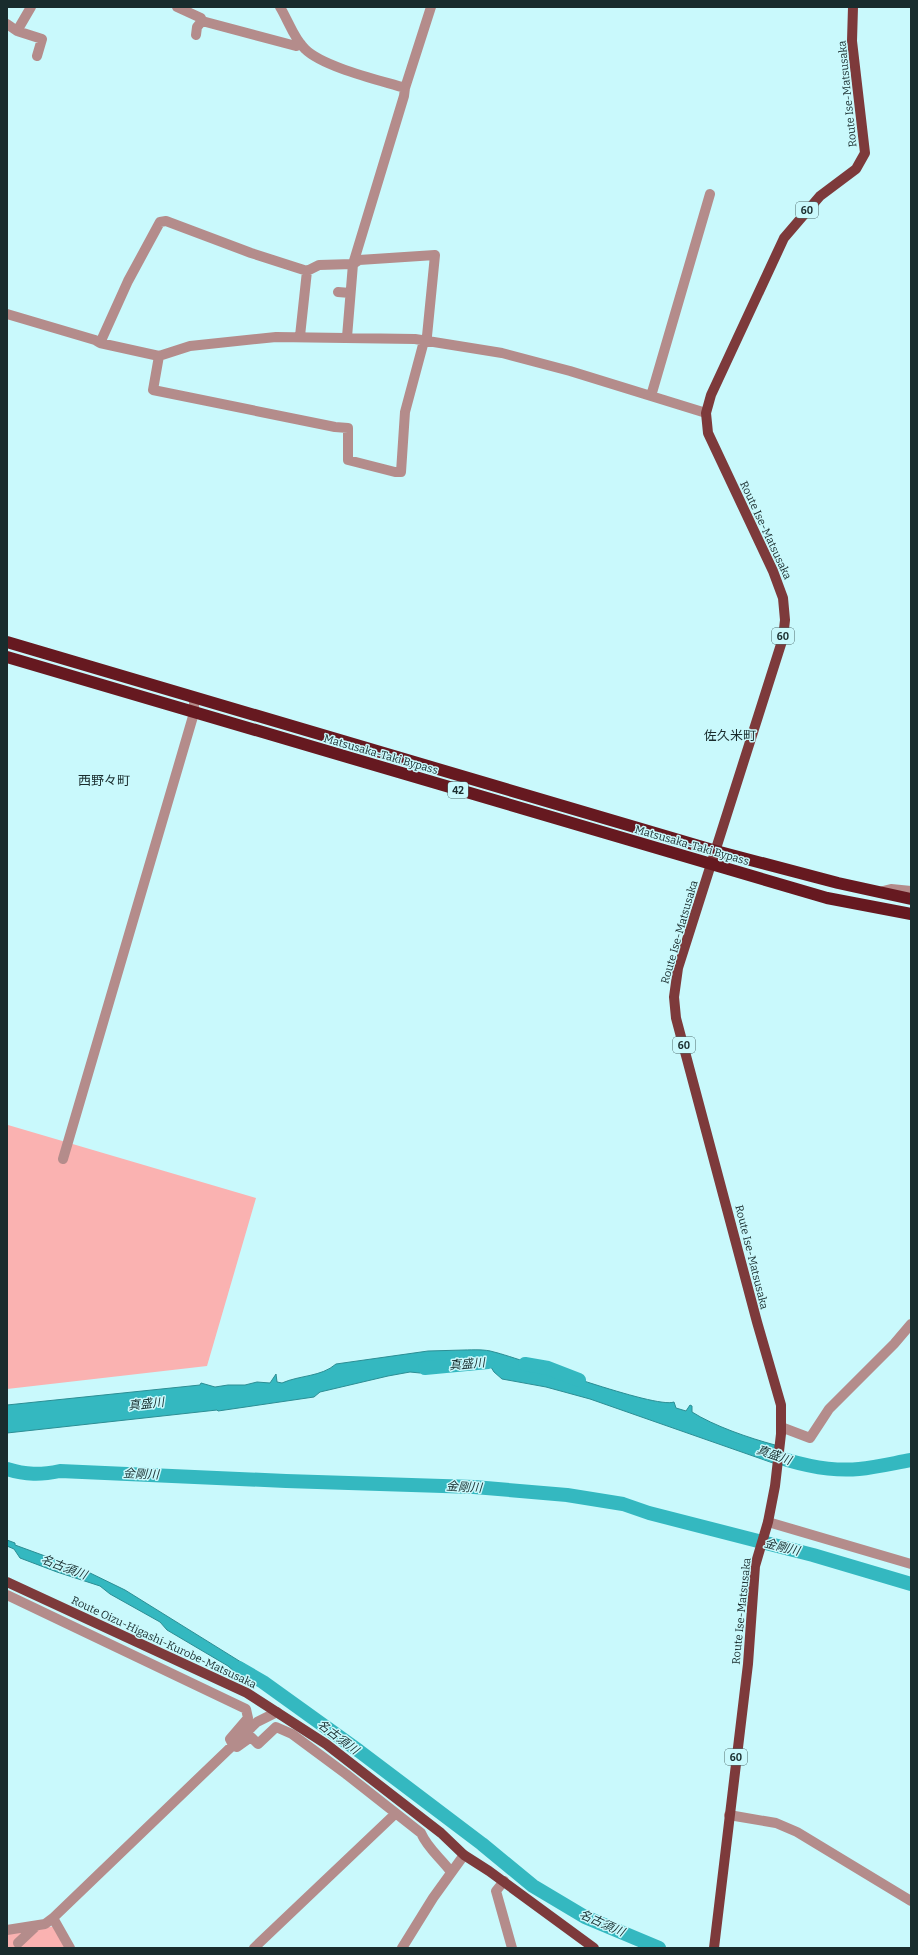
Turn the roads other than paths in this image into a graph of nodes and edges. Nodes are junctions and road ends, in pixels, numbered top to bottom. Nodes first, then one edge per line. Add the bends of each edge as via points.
1 (31, 7) edge
2 (178, 7) edge
3 (280, 7) edge
4 (431, 7) edge
5 (853, 7) edge
6 (202, 21) junction
7 (7, 24) edge
8 (17, 31) junction
9 (196, 35) dead end
10 (301, 44) junction
11 (37, 56) dead end
12 (405, 88) junction
13 (710, 194) dead end
14 (353, 264) junction
15 (307, 271) junction
16 (338, 292) dead end
17 (350, 293) junction
18 (7, 314) edge
19 (300, 336) junction
20 (347, 337) junction
21 (424, 341) junction
22 (100, 343) junction
23 (159, 356) junction
24 (651, 396) junction
25 (706, 413) junction
26 (7, 642) edge
27 (7, 657) edge
28 (194, 698) junction
29 (194, 713) junction
30 (716, 851) junction
31 (712, 865) junction
32 (911, 891) edge
33 (877, 892) junction
34 (911, 899) edge
35 (911, 914) edge
36 (63, 1159) dead end
37 (911, 1324) edge
38 (781, 1431) junction
39 (768, 1522) junction
40 (911, 1564) edge
41 (7, 1582) edge
42 (7, 1595) edge
43 (74, 1616) junction
44 (53, 1618) junction
45 (84, 1632) junction
46 (276, 1712) junction
47 (233, 1745) junction
48 (395, 1814) junction
49 (729, 1815) junction
50 (464, 1855) junction
51 (451, 1872) junction
52 (504, 1881) junction
53 (911, 1901) edge
54 (46, 1922) junction
55 (7, 1930) edge
56 (18, 1943) dead end
57 (70, 1948) edge
58 (254, 1948) edge
59 (402, 1948) edge
60 (512, 1948) edge
61 (594, 1948) edge
62 (714, 1948) edge

1 - 8 street
2 - 6 street via 201,18
3 - 10 street
4 - 12 street
5 - 25 main road, Route Ise-Matsusaka / 60 via 852,41 865,153 856,169 820,196 784,238 711,395
6 - 9 street
6 - 10 street via 296,46
7 - 8 street
8 - 11 street via 42,39
10 - 12 street via 322,61
12 - 14 street
13 - 24 street
14 - 15 street via 319,265
14 - 17 street
14 - 21 street via 359,260 435,255 427,336
15 - 19 street
15 - 22 street via 251,253 166,220 160,222 128,281
16 - 17 street
17 - 20 street
18 - 22 street
19 - 20 street
19 - 23 street via 190,346
20 - 21 street
21 - 23 street via 405,412 401,472 348,460 348,428 311,423 153,390
21 - 24 street via 502,353
22 - 23 street
24 - 25 street
25 - 30 main road, Route Ise-Matsusaka / 60 via 708,433 773,571 783,598 785,620 783,638
26 - 28 highway, Matsusaka-Taki Bypass / 42
27 - 29 highway, Matsusaka-Taki Bypass / 42
28 - 29 street
28 - 30 highway, Matsusaka-Taki Bypass / 42
29 - 31 highway, Matsusaka-Taki Bypass / 42
29 - 36 street via 156,850
30 - 31 main road, Route Ise-Matsusaka / 60
30 - 33 highway, Matsusaka-Taki Bypass / 42
31 - 35 highway, Matsusaka-Taki Bypass / 42 via 827,898
31 - 38 main road, Route Ise-Matsusaka / 60 via 678,968 674,1004 781,1405
32 - 33 street via 891,889
33 - 34 highway, Matsusaka-Taki Bypass / 42
37 - 38 street via 829,1409 810,1438
38 - 39 main road, Route Ise-Matsusaka / 60
39 - 40 street
39 - 49 main road, Route Ise-Matsusaka / 60 via 755,1566 748,1664
41 - 43 main road, Route Oizu-Higashi-Kurobe-Matsusaka
42 - 44 street
43 - 44 street
43 - 45 street
43 - 46 main road, Route Oizu-Higashi-Kurobe-Matsusaka via 247,1693
44 - 45 street
45 - 47 street via 246,1709 248,1718 230,1740
46 - 47 street via 257,1722
46 - 50 main road, Route Oizu-Higashi-Kurobe-Matsusaka via 326,1744 367,1775 441,1833
47 - 48 street via 237,1747 250,1737 258,1744 276,1727 292,1734
47 - 54 street
48 - 51 street via 421,1833 426,1845 444,1861
48 - 58 street
49 - 53 street via 776,1823 798,1832
49 - 62 main road, Route Ise-Matsusaka / 60
50 - 51 street
50 - 52 main road, Route Oizu-Higashi-Kurobe-Matsusaka
51 - 59 street
52 - 60 street via 496,1891
52 - 61 main road, Route Oizu-Higashi-Kurobe-Matsusaka
54 - 55 street
54 - 56 street
54 - 57 street

